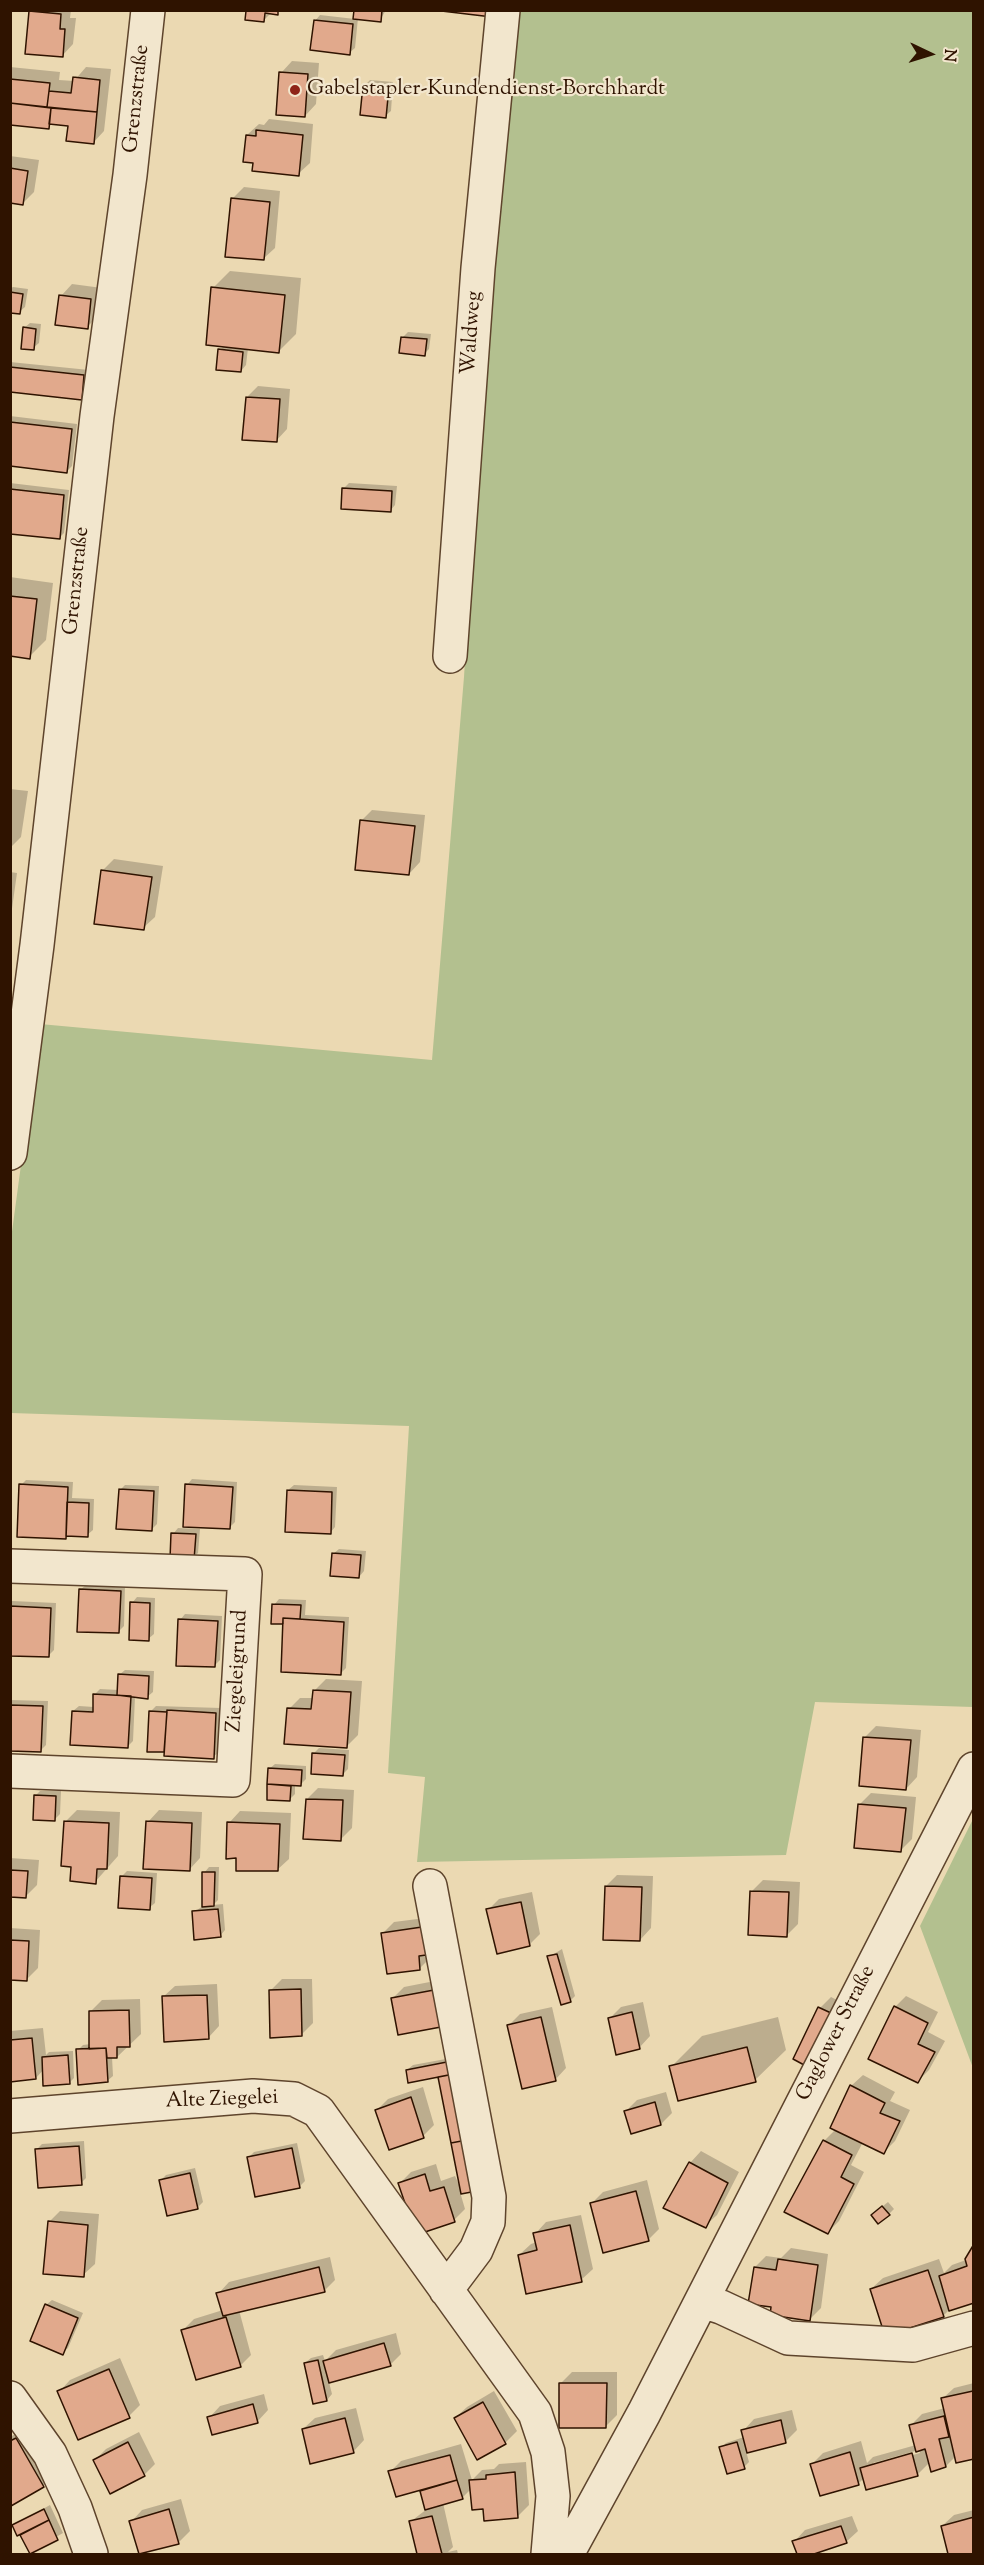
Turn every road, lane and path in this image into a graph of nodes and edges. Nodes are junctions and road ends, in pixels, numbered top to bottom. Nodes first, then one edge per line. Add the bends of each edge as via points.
1 (148, 10) edge
2 (503, 10) edge
3 (450, 656) dead end
4 (10, 1153) edge
5 (10, 1566) edge
6 (974, 1769) edge
7 (10, 1771) edge
8 (430, 1886) dead end
9 (10, 2116) edge
10 (446, 2290) junction
11 (702, 2301) junction
12 (974, 2328) edge
13 (10, 2398) edge
14 (553, 2496) junction
15 (582, 2524) junction
16 (91, 2554) edge
17 (548, 2554) edge
18 (567, 2554) edge

1 - 4 street, Grenzstraße
2 - 3 street, Waldweg via 478,268
5 - 7 street, Ziegeleigrund via 245,1574 233,1780
6 - 11 street, Gaglower Straße
8 - 10 street via 489,2197 488,2222 476,2250
9 - 10 street, Alte Ziegelei via 253,2096 294,2099 318,2111
10 - 14 street, Alte Ziegelei via 535,2413 548,2452
11 - 12 street via 788,2338 913,2345
11 - 15 street, Gaglower Straße
13 - 16 street via 50,2454
14 - 15 street via 566,2516
14 - 17 street, Alte Ziegelei
15 - 18 street, Gaglower Straße

